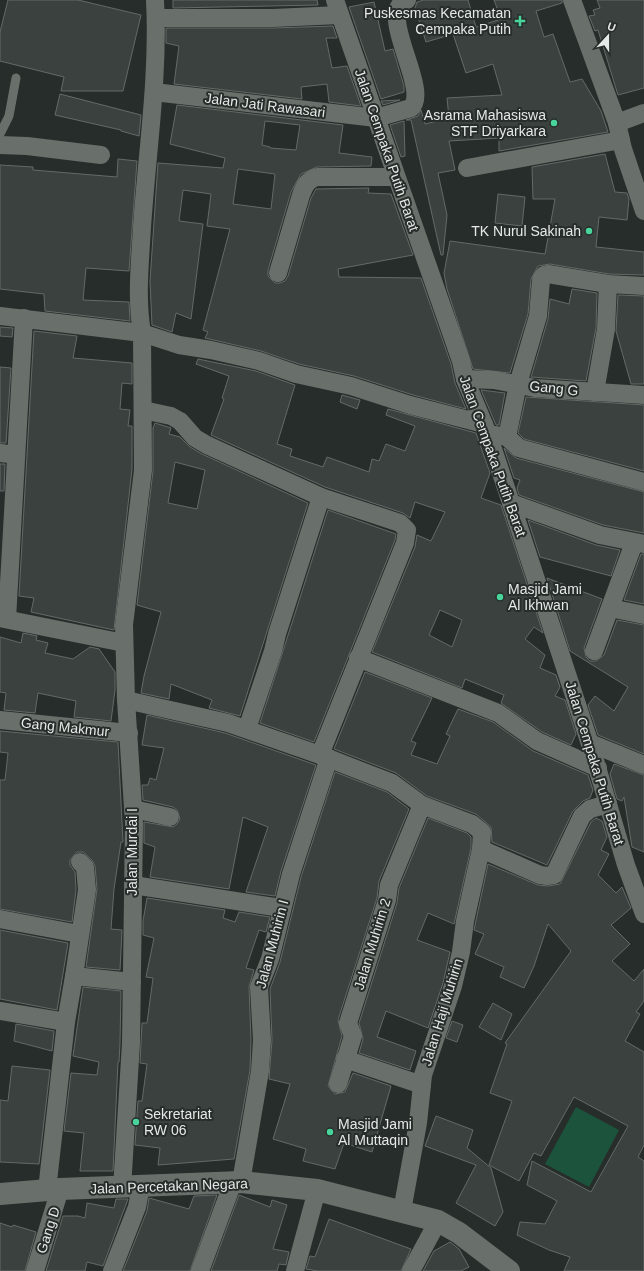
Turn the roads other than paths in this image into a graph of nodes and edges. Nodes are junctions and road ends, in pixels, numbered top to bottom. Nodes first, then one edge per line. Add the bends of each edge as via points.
1 (155, 0) edge
2 (407, 0) edge
3 (572, 0) edge
4 (338, 8) edge
5 (156, 18) junction
6 (16, 78) dead end
7 (154, 92) junction
8 (644, 114) edge
9 (376, 118) junction
10 (617, 123) junction
11 (0, 134) edge
12 (621, 140) junction
13 (0, 145) edge
14 (101, 155) dead end
15 (467, 168) dead end
16 (395, 177) junction
17 (644, 211) edge
18 (278, 273) dead end
19 (608, 284) junction
20 (644, 286) edge
21 (0, 316) edge
22 (24, 318) junction
23 (142, 333) junction
24 (465, 379) junction
25 (518, 384) junction
26 (595, 392) junction
27 (644, 395) edge
28 (143, 410) junction
29 (486, 429) junction
30 (507, 437) junction
31 (8, 454) edge
32 (644, 482) edge
33 (321, 498) junction
34 (511, 503) junction
35 (639, 544) edge
36 (610, 608) junction
37 (644, 615) edge
38 (3, 618) edge
39 (124, 643) junction
40 (594, 651) dead end
41 (358, 658) junction
42 (126, 700) junction
43 (0, 720) edge
44 (247, 729) junction
45 (129, 733) junction
46 (590, 743) junction
47 (324, 756) junction
48 (644, 765) edge
49 (598, 768) junction
50 (608, 804) junction
51 (422, 805) junction
52 (133, 809) junction
53 (170, 817) dead end
54 (481, 849) junction
55 (80, 862) dead end
56 (133, 885) junction
57 (281, 908) junction
58 (644, 914) edge
59 (0, 919) edge
60 (79, 934) junction
61 (74, 976) junction
62 (132, 982) junction
63 (0, 1011) edge
64 (66, 1022) junction
65 (346, 1059) junction
66 (338, 1084) dead end
67 (422, 1085) junction
68 (237, 1182) junction
69 (131, 1187) junction
70 (54, 1189) junction
71 (317, 1190) junction
72 (0, 1194) edge
73 (402, 1211) junction
74 (438, 1221) junction
75 (35, 1271) edge
76 (112, 1271) edge
77 (200, 1271) edge
78 (295, 1271) edge
79 (411, 1271) edge
80 (509, 1271) edge

1 - 5 street, Jalan Murdai I
2 - 9 street via 399,6 396,24 408,63 414,103 411,108
3 - 10 street
4 - 5 street via 279,18
4 - 9 street, Jalan Cempaka Putih Barat
5 - 7 street, Jalan Murdai I
6 - 11 lane via 9,116
7 - 9 street, Jalan Jati Rawasari
7 - 23 street, Jalan Murdai I via 138,282
8 - 10 street
9 - 16 street, Jalan Cempaka Putih Barat
10 - 12 street
12 - 15 street
12 - 17 street
13 - 14 street
16 - 18 street via 309,179 301,195
16 - 24 street, Jalan Cempaka Putih Barat
19 - 20 street
19 - 25 street via 544,275 541,280 538,316
19 - 26 street via 606,329
21 - 22 street
22 - 23 street
22 - 31 street
23 - 28 street, Jalan Murdai I
23 - 29 street via 178,345 259,361 296,374 351,386
24 - 25 street, Gang G
24 - 29 street, Jalan Cempaka Putih Barat
25 - 26 street, Gang G via 535,388
25 - 30 street
26 - 27 street, Gang G
28 - 33 street via 171,416 180,421 195,438 207,445
28 - 39 street, Jalan Murdai I via 143,470
29 - 30 street
29 - 34 street, Jalan Cempaka Putih Barat
30 - 32 street via 519,448
31 - 38 street
33 - 41 street, Jalan Muhirin I via 400,523 407,530 406,539
33 - 44 street
34 - 35 street via 600,535
34 - 46 street, Jalan Cempaka Putih Barat
35 - 36 street
36 - 37 street
36 - 40 street
38 - 39 street
39 - 42 street, Jalan Murdai I
41 - 47 street, Jalan Muhirin I
41 - 49 street via 498,713 537,741
42 - 44 street
42 - 45 street, Jalan Murdai I
43 - 45 street, Gang Makmur
44 - 47 street
45 - 52 street, Jalan Murdai I
46 - 48 street
46 - 49 street, Jalan Cempaka Putih Barat
47 - 51 street via 392,783
47 - 57 street, Jalan Muhirin I
49 - 50 street, Jalan Cempaka Putih Barat
50 - 54 street via 590,809 582,816 554,875 540,875
50 - 58 street, Jalan Cempaka Putih Barat
51 - 54 street, Jalan Haji Muhirin via 479,828 482,832
51 - 65 street, Jalan Muhirin 2 via 389,885 388,900 348,1023 352,1036
52 - 53 street
52 - 56 street, Jalan Murdai I
54 - 67 street, Jalan Haji Muhirin via 453,986 423,1075
55 - 60 street, Gang D via 85,867 87,890
56 - 57 street
56 - 62 street, Jalan Murdai I
57 - 68 street, Jalan Muhirin I via 270,958 259,987 262,1040 260,1072
59 - 60 street
60 - 61 street, Gang D
61 - 62 street
61 - 64 street, Gang D
62 - 69 street, Jalan Murdai I
63 - 64 street
64 - 70 street, Gang D
65 - 66 street, Jalan Muhirin 2
65 - 67 street
67 - 73 street, Jalan Haji Muhirin via 418,1123
68 - 69 main road, Jalan Percetakan Negara
68 - 71 main road, Jalan Percetakan Negara
68 - 77 street, Jalan Muhirin I
69 - 70 main road, Jalan Percetakan Negara
69 - 76 street, Jalan Murdai I via 137,1207
70 - 72 main road, Jalan Percetakan Negara
70 - 75 street, Gang D
71 - 73 main road, Jalan Percetakan Negara
71 - 78 street
73 - 74 main road, Jalan Percetakan Negara
74 - 79 street
74 - 80 main road, Jalan Percetakan Negara via 459,1233

